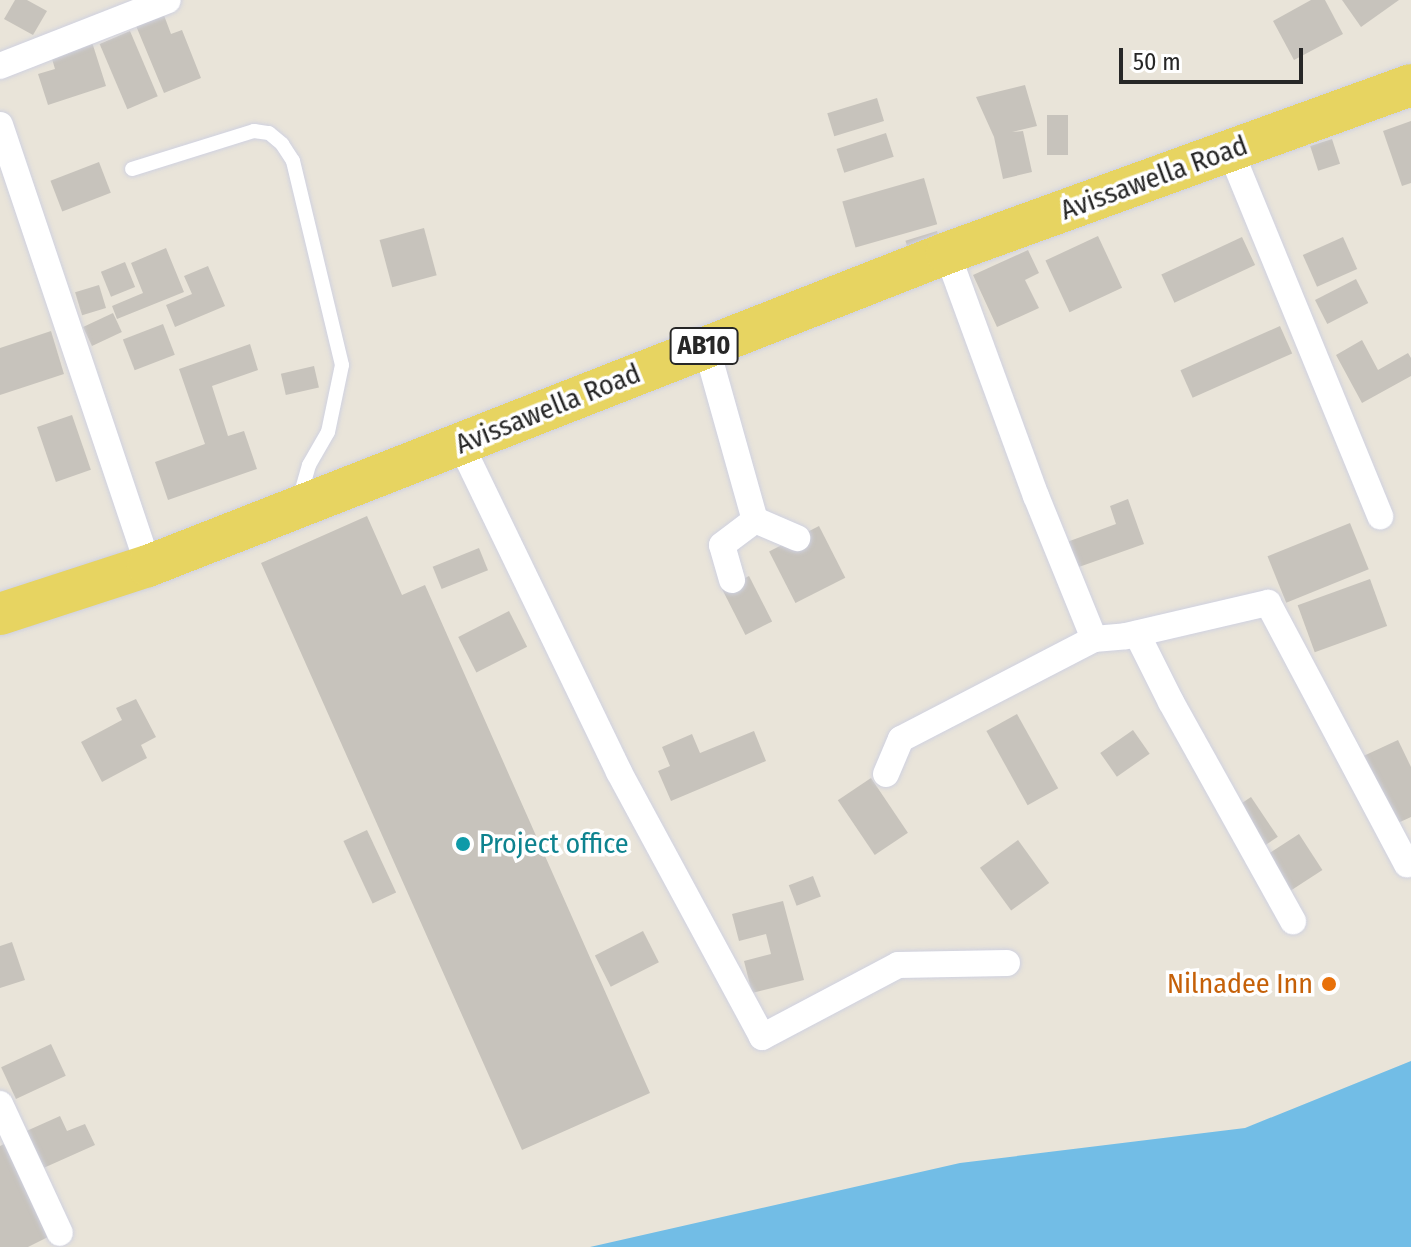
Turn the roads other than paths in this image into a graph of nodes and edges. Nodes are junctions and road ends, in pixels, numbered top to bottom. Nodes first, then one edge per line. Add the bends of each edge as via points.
1 (168, 0) edge
2 (0, 66) edge
3 (1411, 85) edge
4 (0, 125) edge
5 (1230, 150) junction
6 (132, 169) dead end
7 (947, 253) junction
8 (706, 346) junction
9 (461, 445) junction
10 (296, 509) junction
11 (1380, 516) dead end
12 (755, 520) junction
13 (797, 538) dead end
14 (148, 566) junction
15 (732, 580) dead end
16 (0, 614) edge
17 (1137, 634) junction
18 (1094, 639) junction
19 (886, 774) dead end
20 (1407, 864) dead end
21 (1293, 921) dead end
22 (1007, 963) dead end
23 (0, 1104) edge
24 (60, 1233) dead end

1 - 2 street
3 - 5 main road, Avissawella Road / AB10
4 - 14 street
5 - 7 main road, Avissawella Road / AB10
5 - 11 street
6 - 10 lane via 254,131 269,133 293,161 342,365 328,432 309,465
7 - 8 main road, Avissawella Road / AB10
7 - 18 street
8 - 9 main road, Avissawella Road / AB10
8 - 12 street
9 - 10 main road, Avissawella Road / AB10
9 - 22 street via 619,772 762,1037 898,965
10 - 14 main road, Avissawella Road / AB10
12 - 13 street
12 - 15 street via 722,545
14 - 16 main road, Avissawella Road / AB10
17 - 18 street
17 - 20 street via 1268,603
17 - 21 street
18 - 19 street via 901,739
23 - 24 street

